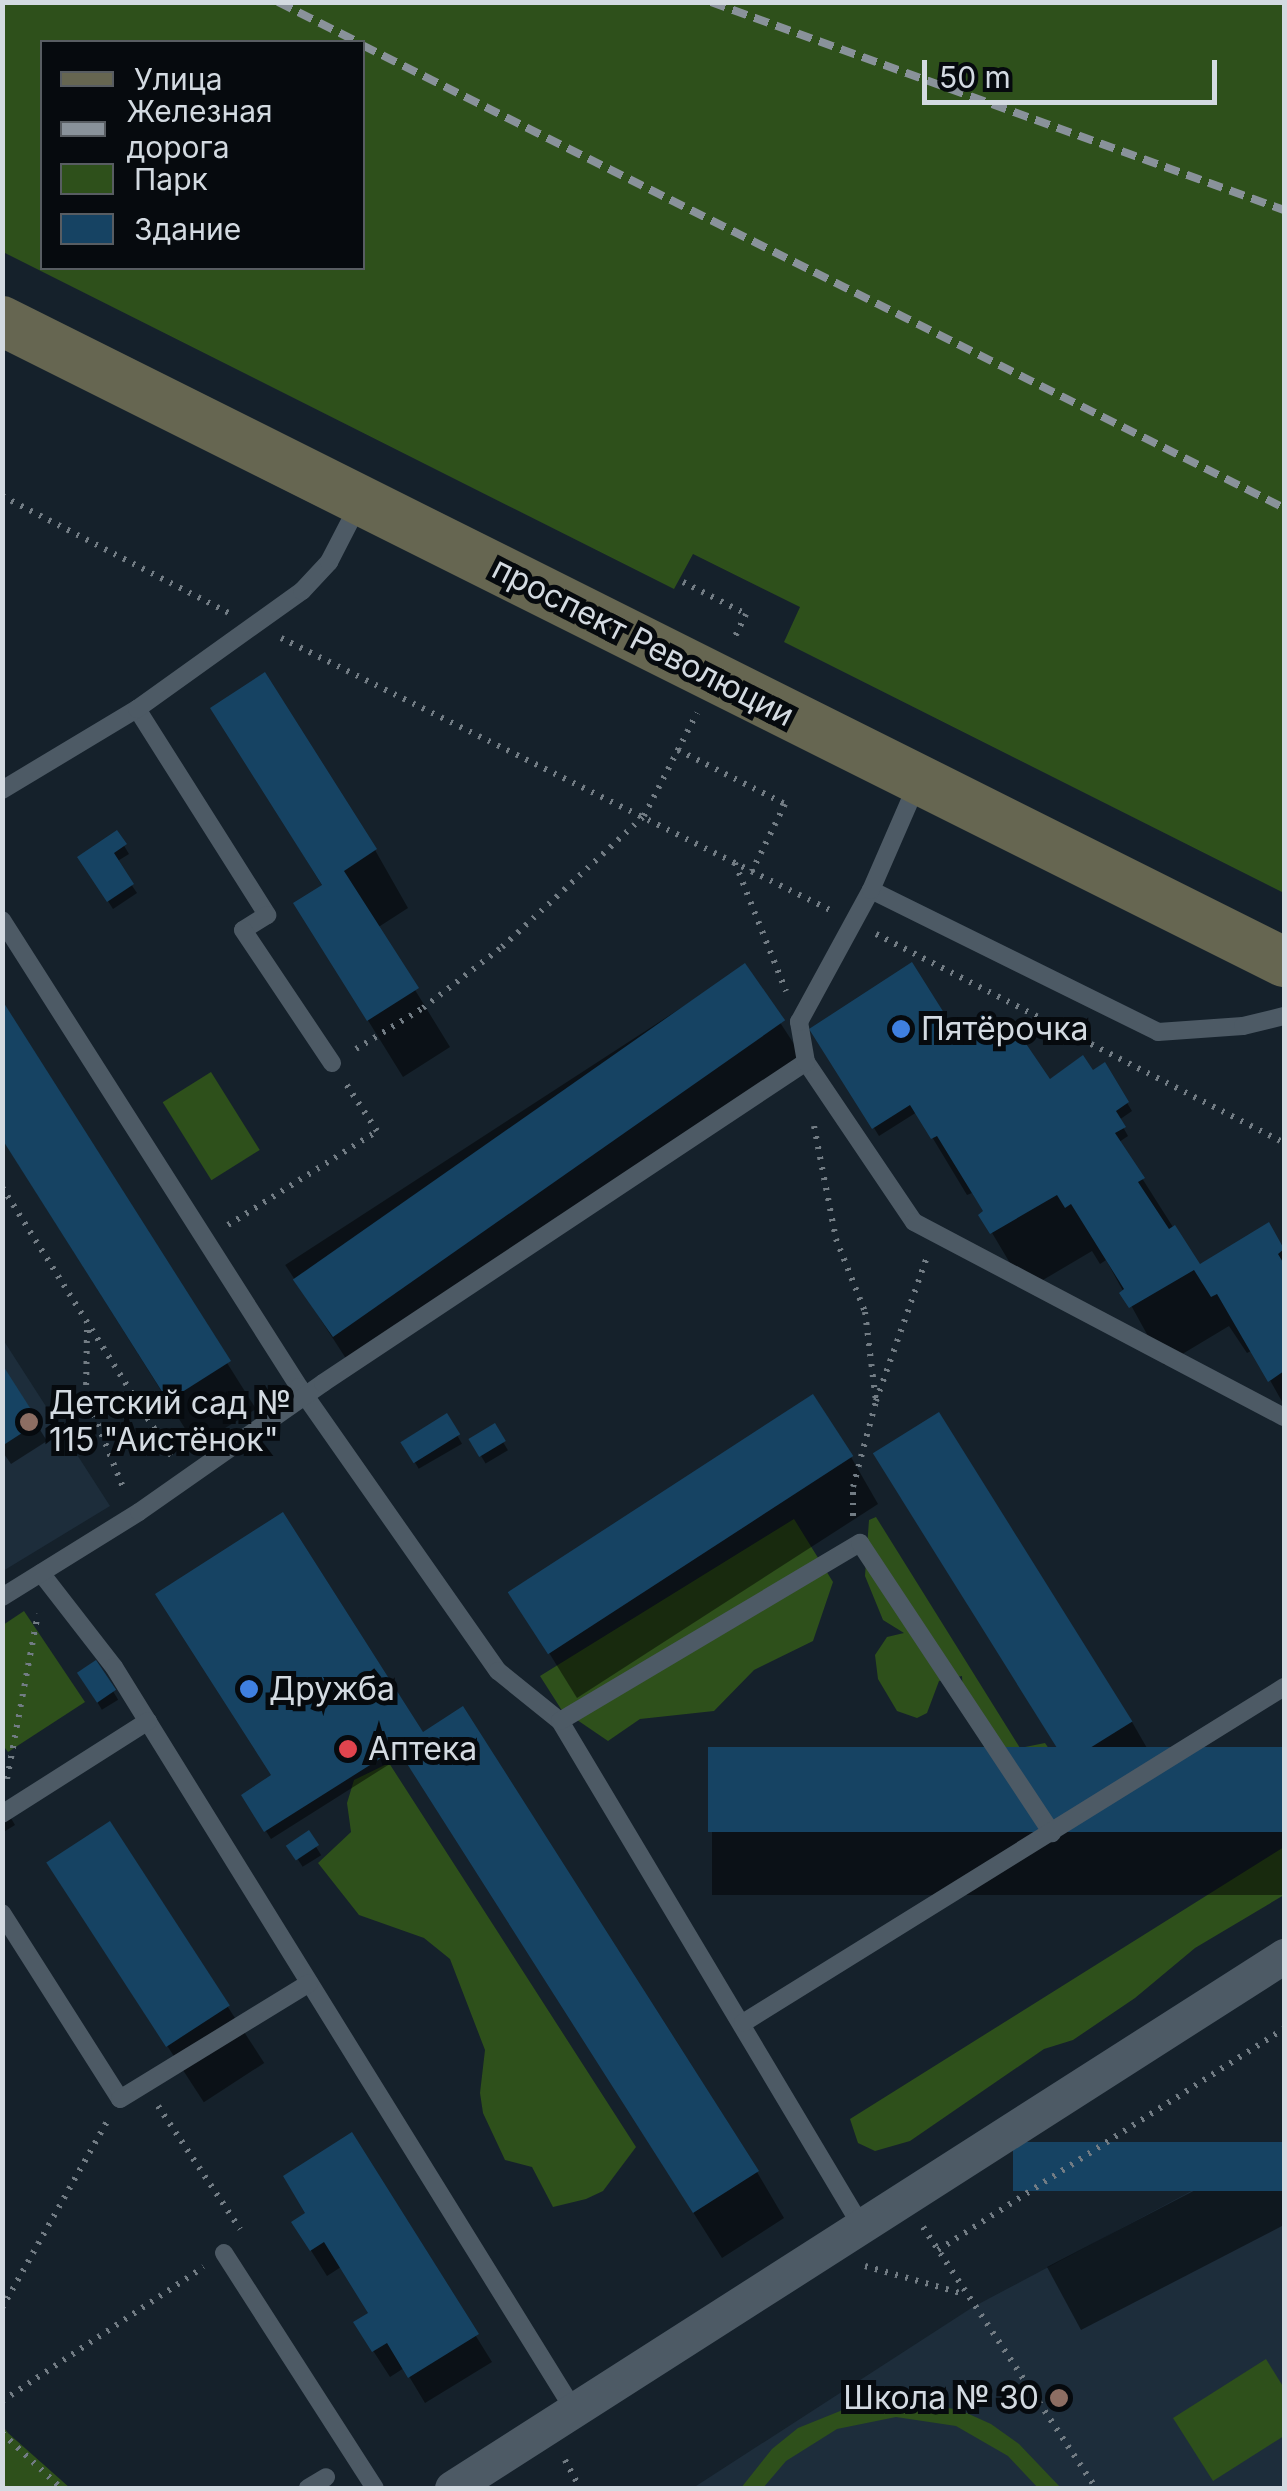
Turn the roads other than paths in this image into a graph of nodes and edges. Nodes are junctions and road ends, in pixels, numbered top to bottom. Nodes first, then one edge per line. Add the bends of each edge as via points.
1 (2, 321) edge
2 (360, 503) junction
3 (137, 709) junction
4 (919, 779) junction
5 (2, 790) edge
6 (871, 890) junction
7 (2, 920) edge
8 (1284, 962) edge
9 (1284, 1016) edge
10 (806, 1062) junction
11 (332, 1063) road end
12 (305, 1395) junction
13 (1284, 1417) edge
14 (43, 1576) junction
15 (2, 1597) edge
16 (1284, 1687) edge
17 (148, 1721) junction
18 (560, 1721) junction
19 (2, 1814) edge
20 (1052, 1833) junction
21 (2, 1913) edge
22 (1284, 1956) edge
23 (308, 1983) junction
24 (743, 2023) junction
25 (862, 2227) junction
26 (224, 2254) road end
27 (574, 2410) junction
28 (326, 2477) dead end
29 (308, 2488) edge
30 (375, 2488) edge
31 (452, 2488) edge

1 - 2 main road, проспект Революции
2 - 3 lane via 318,577
2 - 4 main road, проспект Революции
3 - 5 lane
3 - 11 lane via 267,915 243,930
4 - 6 lane
4 - 8 main road, проспект Революции
6 - 9 lane via 1158,1032
6 - 10 lane via 799,1022
7 - 12 lane
10 - 12 lane
10 - 13 lane via 914,1222
12 - 14 lane
12 - 18 lane via 498,1672
14 - 15 lane
14 - 17 lane
16 - 20 lane
17 - 19 lane
17 - 23 lane
18 - 20 lane via 860,1543
18 - 24 lane
20 - 24 lane
21 - 23 lane via 120,2099
22 - 25 street
23 - 27 lane
24 - 25 lane
25 - 27 street
26 - 30 lane
27 - 31 street
28 - 29 lane

